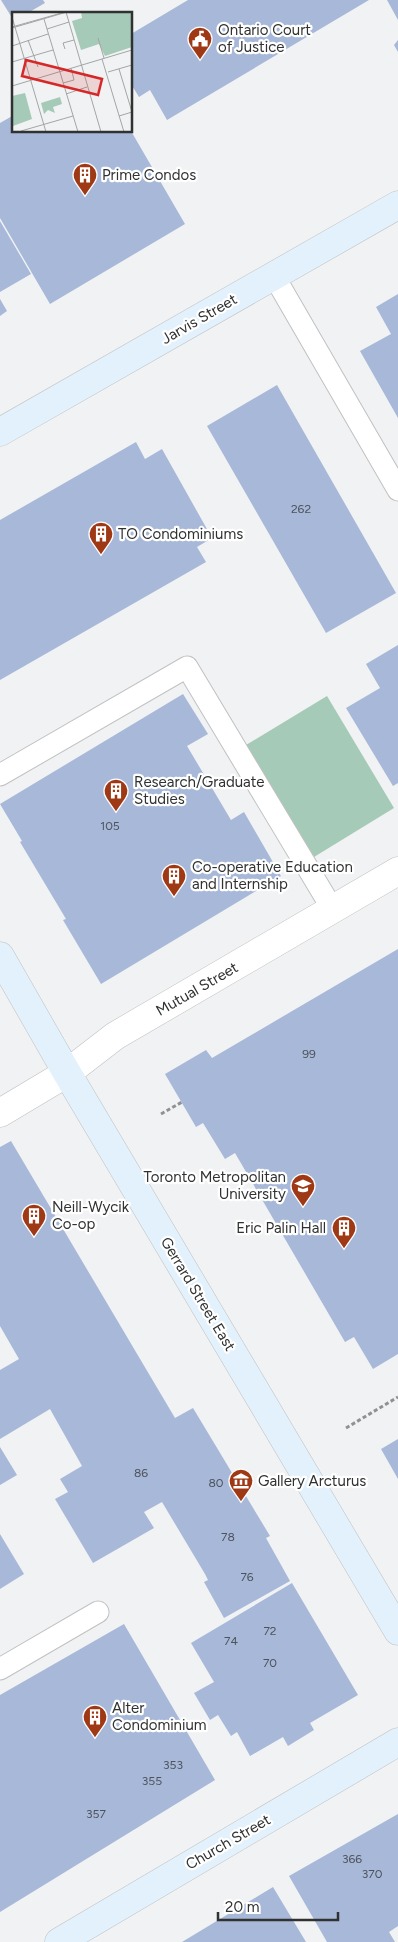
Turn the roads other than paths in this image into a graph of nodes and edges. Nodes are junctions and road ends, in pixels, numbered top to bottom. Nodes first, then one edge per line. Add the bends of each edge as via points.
1 (398, 204) edge
2 (274, 276) junction
3 (0, 432) edge
4 (398, 490) edge
5 (0, 775) edge
6 (398, 871) edge
7 (333, 910) junction
8 (0, 956) edge
9 (66, 1073) junction
10 (0, 1112) edge
11 (98, 1612) dead end
12 (398, 1631) edge
13 (0, 1669) edge
14 (398, 1742) edge
15 (59, 1942) edge

1 - 2 main road, Jarvis Street
2 - 3 main road, Jarvis Street
2 - 4 lane
5 - 7 lane via 187,667
6 - 7 street, Mutual Street
7 - 9 street, Mutual Street via 115,1036
8 - 9 main road, Gerrard Street East
9 - 10 street, Mutual Street
9 - 12 main road, Gerrard Street East
11 - 13 lane
14 - 15 main road, Church Street

